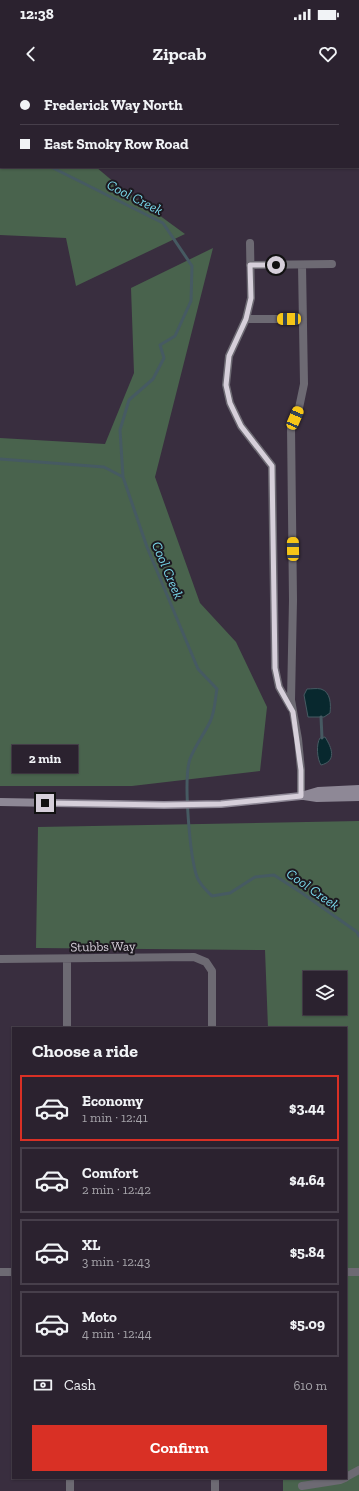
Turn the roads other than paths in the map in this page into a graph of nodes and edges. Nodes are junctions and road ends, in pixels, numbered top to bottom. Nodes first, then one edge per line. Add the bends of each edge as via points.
1 (250, 243) dead end
2 (332, 264) dead end
3 (250, 265) junction
4 (302, 265) junction
5 (246, 319) junction
6 (303, 319) junction
7 (293, 712) junction
8 (359, 789) edge
9 (301, 796) junction
10 (359, 797) edge
11 (0, 802) edge
12 (0, 959) edge
13 (67, 959) junction
14 (67, 1027) edge
15 (212, 1027) edge
16 (0, 1272) edge
17 (12, 1272) edge
18 (347, 1272) edge
19 (359, 1272) edge
20 (359, 1470) edge
21 (347, 1477) edge
22 (70, 1479) edge
23 (215, 1479) edge
24 (342, 1479) edge
25 (302, 1486) dead end
26 (70, 1491) edge
27 (215, 1491) edge

1 - 3 street
2 - 4 street
3 - 4 street
3 - 5 street via 251,298
4 - 6 street
5 - 6 street
5 - 7 street via 229,356 226,385 230,403 241,426 272,466 275,668 279,687
6 - 7 street via 304,384 299,408 291,427
7 - 9 street via 301,770
8 - 9 street via 318,791
9 - 10 street
9 - 11 street via 221,804
12 - 13 street, Stubbs Way
13 - 14 street
13 - 15 street, Stubbs Way via 194,957 206,962 212,971
16 - 17 street
18 - 19 street
20 - 21 street
22 - 26 street
23 - 27 street
24 - 25 street

